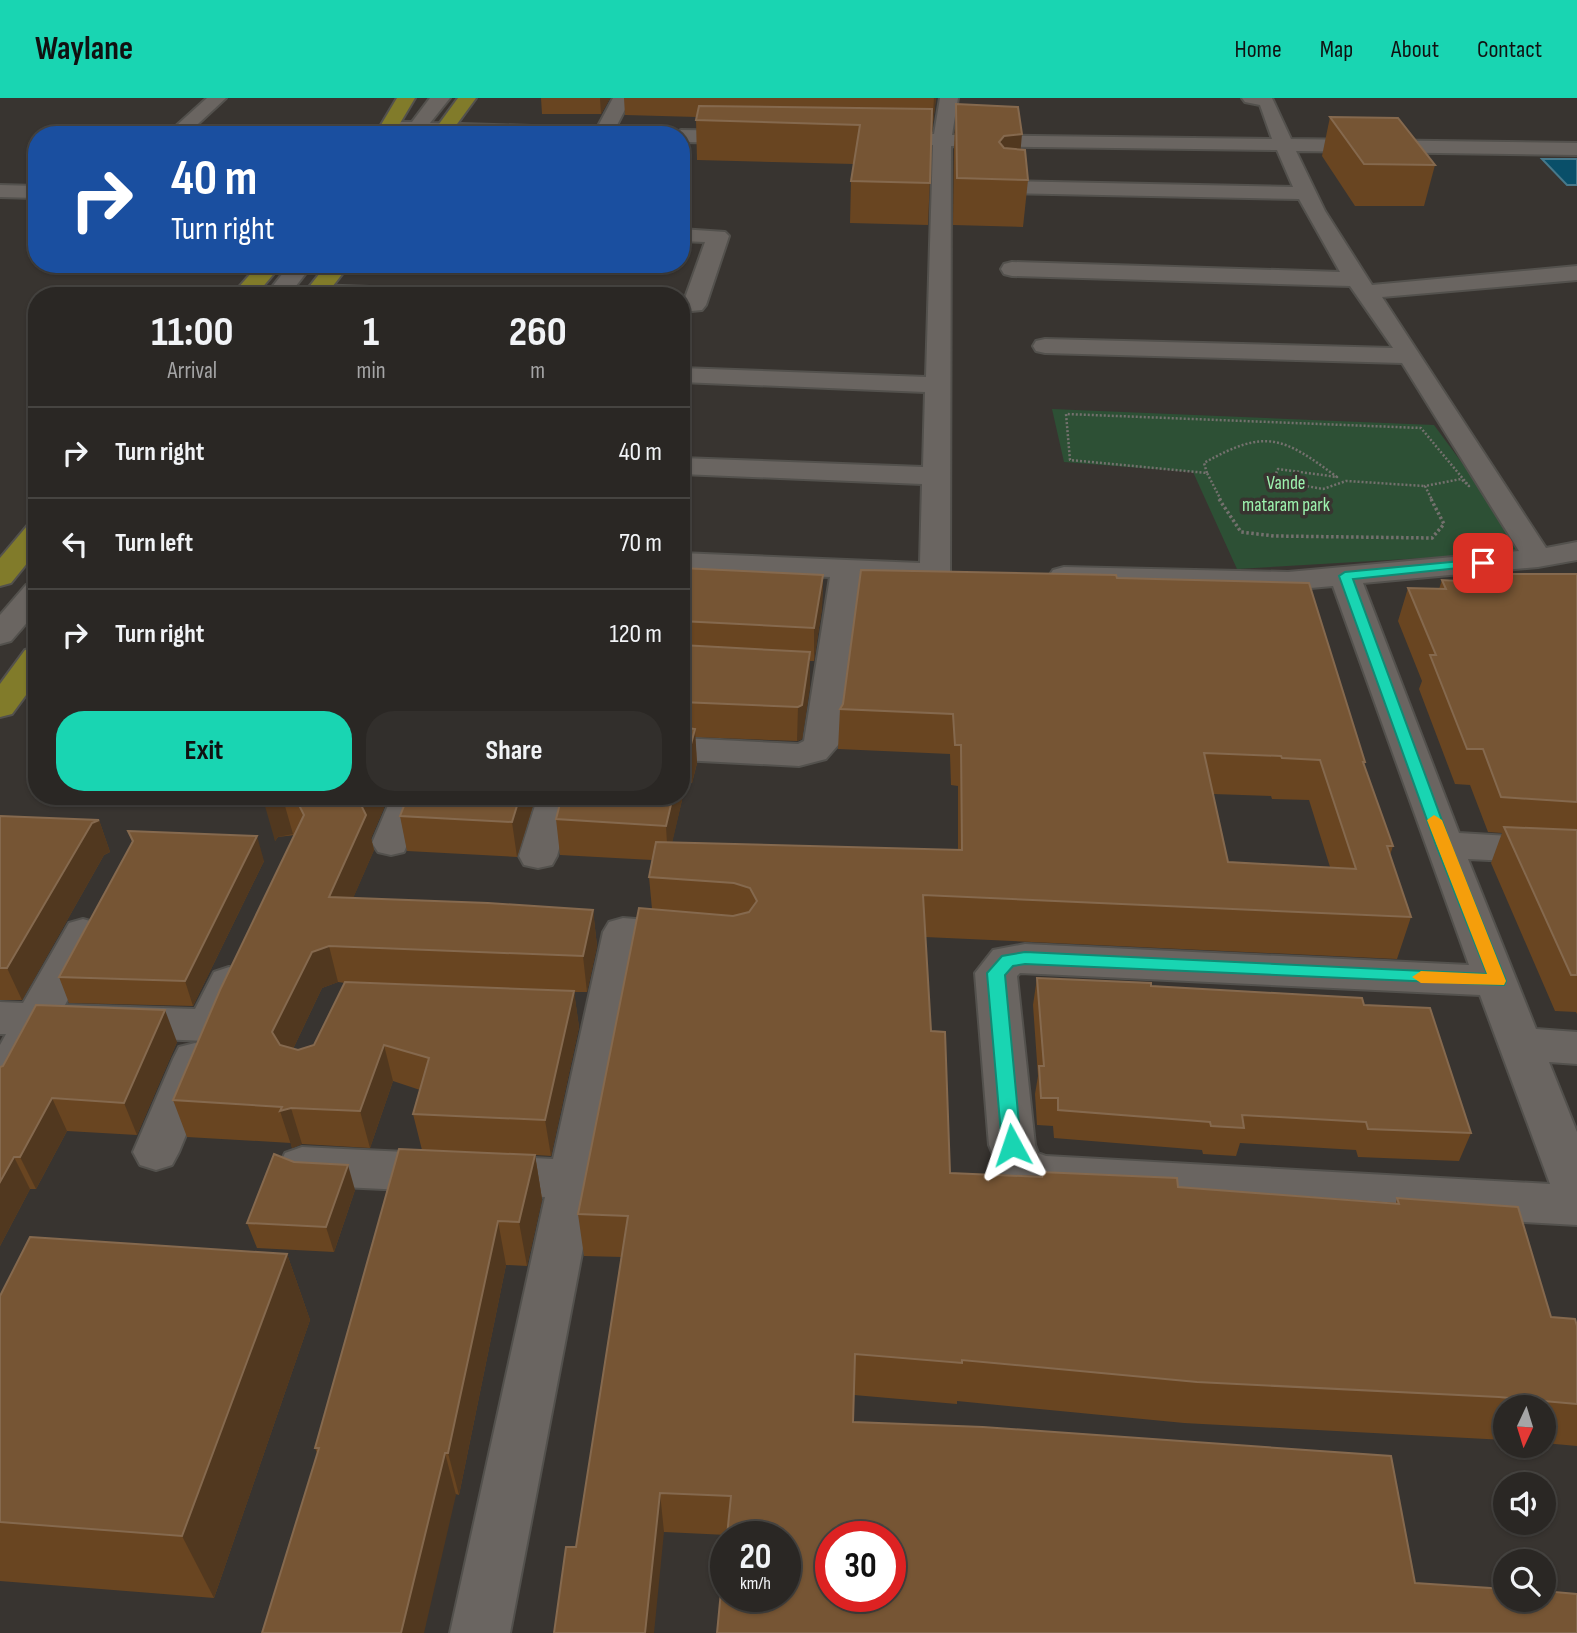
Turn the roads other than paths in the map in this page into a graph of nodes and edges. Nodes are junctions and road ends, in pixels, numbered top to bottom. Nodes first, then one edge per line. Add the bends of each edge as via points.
1 (217, 98) edge
2 (406, 98) edge
3 (467, 98) edge
4 (622, 98) edge
5 (1261, 99) edge
6 (436, 100) edge
7 (944, 102) edge
8 (185, 126) edge
9 (389, 126) edge
10 (418, 126) edge
11 (446, 126) edge
12 (607, 126) edge
13 (690, 135) edge
14 (763, 137) edge
15 (859, 139) edge
16 (942, 141) junction
17 (1282, 145) junction
18 (1577, 149) edge
19 (1008, 187) edge
20 (0, 191) edge
21 (28, 192) edge
22 (1307, 193) junction
23 (690, 235) edge
24 (1012, 269) dead end
25 (1577, 272) edge
26 (263, 273) edge
27 (295, 273) edge
28 (332, 273) edge
29 (1360, 285) junction
30 (250, 287) edge
31 (283, 287) edge
32 (320, 287) edge
33 (690, 305) edge
34 (1045, 346) dead end
35 (1408, 356) junction
36 (690, 382) edge
37 (938, 386) junction
38 (690, 466) edge
39 (937, 476) junction
40 (28, 543) edge
41 (1577, 551) edge
42 (1538, 558) junction
43 (690, 562) edge
44 (847, 569) junction
45 (1030, 575) edge
46 (1345, 576) junction
47 (0, 577) edge
48 (28, 603) edge
49 (28, 604) edge
50 (0, 634) edge
51 (0, 650) edge
52 (28, 669) edge
53 (0, 707) edge
54 (690, 749) edge
55 (406, 805) edge
56 (553, 805) edge
57 (391, 843) dead end
58 (1444, 845) junction
59 (1577, 852) edge
60 (538, 856) dead end
61 (100, 901) edge
62 (722, 940) edge
63 (245, 950) edge
64 (1498, 981) junction
65 (18, 1019) edge
66 (209, 1025) junction
67 (1521, 1044) junction
68 (1577, 1048) edge
69 (0, 1085) edge
70 (156, 1152) dead end
71 (302, 1166) edge
72 (573, 1179) junction
73 (1577, 1192) edge
74 (1577, 1205) edge
75 (480, 1633) edge

1 - 8 street
2 - 9 main road
3 - 11 main road
4 - 12 street
5 - 17 street
6 - 10 street
7 - 16 street
13 - 14 street
15 - 16 street
16 - 17 street
16 - 37 street
17 - 18 street
17 - 22 street
19 - 22 street
20 - 21 street
22 - 29 street
23 - 33 street via 718,236 694,305
24 - 29 street
25 - 29 street
26 - 30 main road
27 - 31 street
28 - 32 main road
29 - 35 street
34 - 35 street
35 - 42 street
36 - 37 street
37 - 39 street
38 - 39 street
39 - 44 street via 949,573
40 - 47 main road
41 - 42 street
42 - 46 street
43 - 44 street
44 - 54 street via 817,674 821,744 799,755
45 - 46 street via 1288,581
46 - 58 street
48 - 50 street
49 - 51 street
52 - 53 main road
55 - 57 street
56 - 60 street
58 - 59 street
58 - 64 street
61 - 65 street
62 - 72 street via 604,931 587,1010
63 - 66 street
64 - 67 street
64 - 74 street via 1008,960 996,973 1012,1145 1020,1166 1041,1175
65 - 66 street
65 - 69 street
66 - 70 street
67 - 68 street
67 - 73 street
71 - 72 street
72 - 75 street

